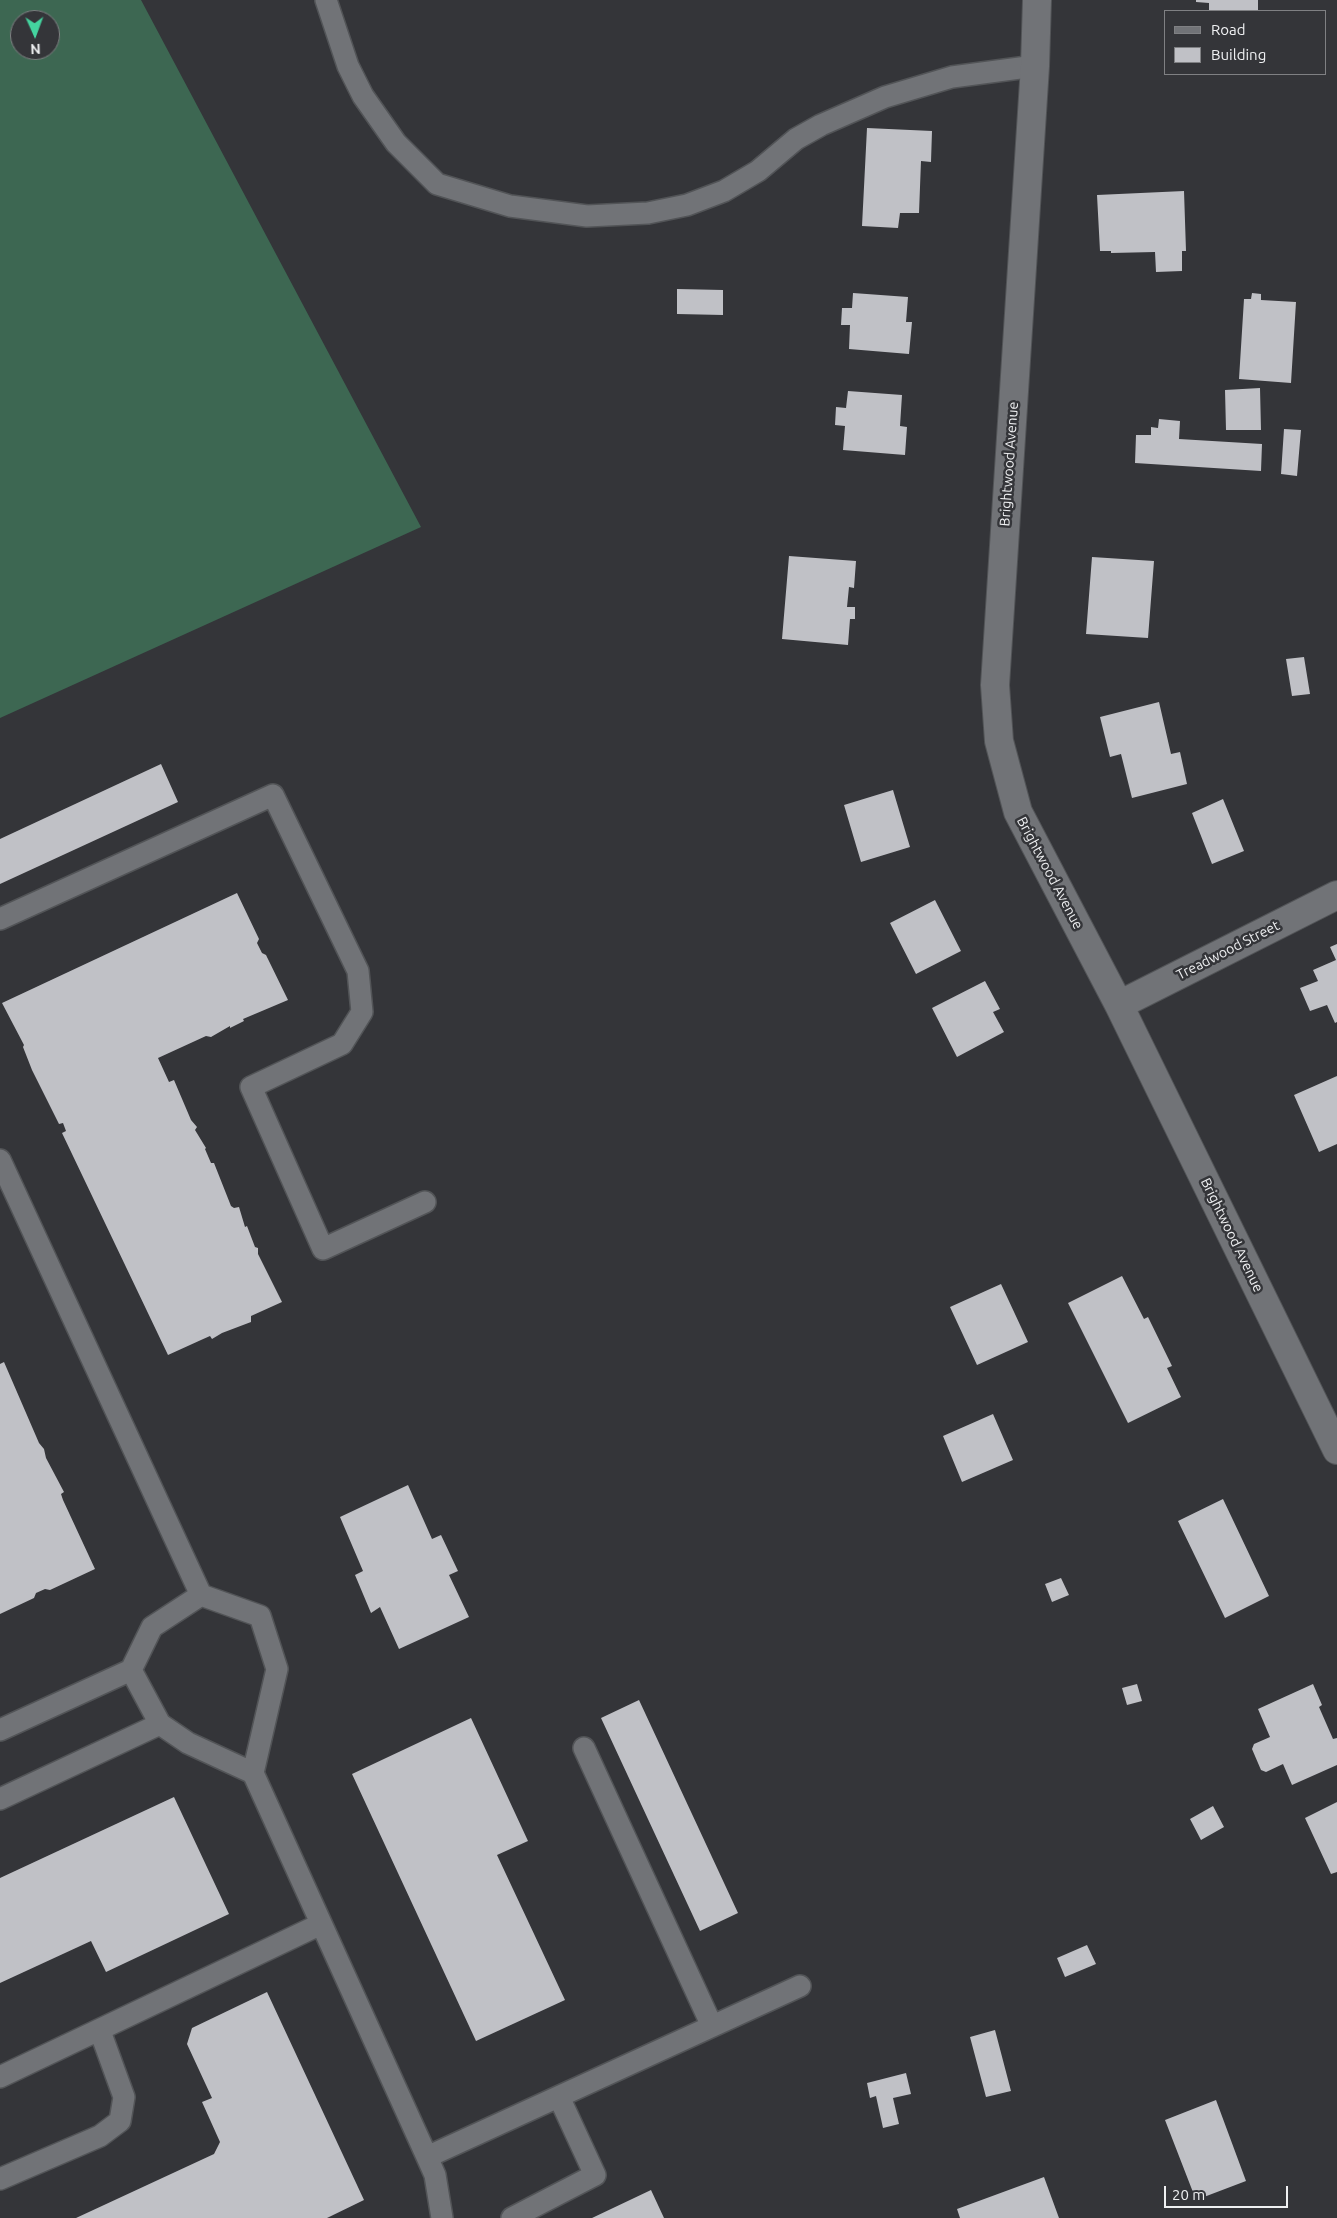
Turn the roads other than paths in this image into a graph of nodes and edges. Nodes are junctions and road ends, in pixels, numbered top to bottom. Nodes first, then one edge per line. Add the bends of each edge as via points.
1 (326, 0) edge
2 (1037, 0) edge
3 (1035, 66) junction
4 (1337, 895) edge
5 (0, 919) edge
6 (1119, 1005) junction
7 (0, 1160) edge
8 (425, 1202) dead end
9 (1337, 1450) edge
10 (201, 1594) junction
11 (131, 1670) junction
12 (160, 1724) junction
13 (0, 1730) edge
14 (584, 1748) dead end
15 (253, 1773) junction
16 (0, 1799) edge
17 (321, 1924) junction
18 (800, 1986) dead end
19 (712, 2026) junction
20 (100, 2031) junction
21 (0, 2077) edge
22 (559, 2097) junction
23 (427, 2157) junction
24 (0, 2180) edge
25 (442, 2218) edge
26 (512, 2218) edge

1 - 3 lane via 348,66 363,96 396,143 437,184 510,206 586,216 648,213 687,205 724,191 758,171 796,139 821,125 885,97 952,77
2 - 3 street, Brightwood Avenue
3 - 6 street, Brightwood Avenue via 995,685 999,732 1018,812
4 - 6 street, Treadwood Street
5 - 8 lane via 273,795 358,971 362,1012 342,1044 251,1087 323,1248
6 - 9 street, Brightwood Avenue
7 - 10 lane
10 - 11 lane via 152,1627
10 - 15 lane via 260,1616 277,1669
11 - 12 lane
11 - 13 lane
12 - 15 lane via 188,1743
12 - 16 lane
14 - 19 lane
15 - 17 lane
17 - 20 lane
17 - 23 lane
18 - 19 lane
19 - 22 lane
20 - 21 lane
20 - 24 lane via 124,2097 120,2121 100,2136
22 - 23 lane
22 - 26 lane via 595,2175
23 - 25 lane via 435,2175

